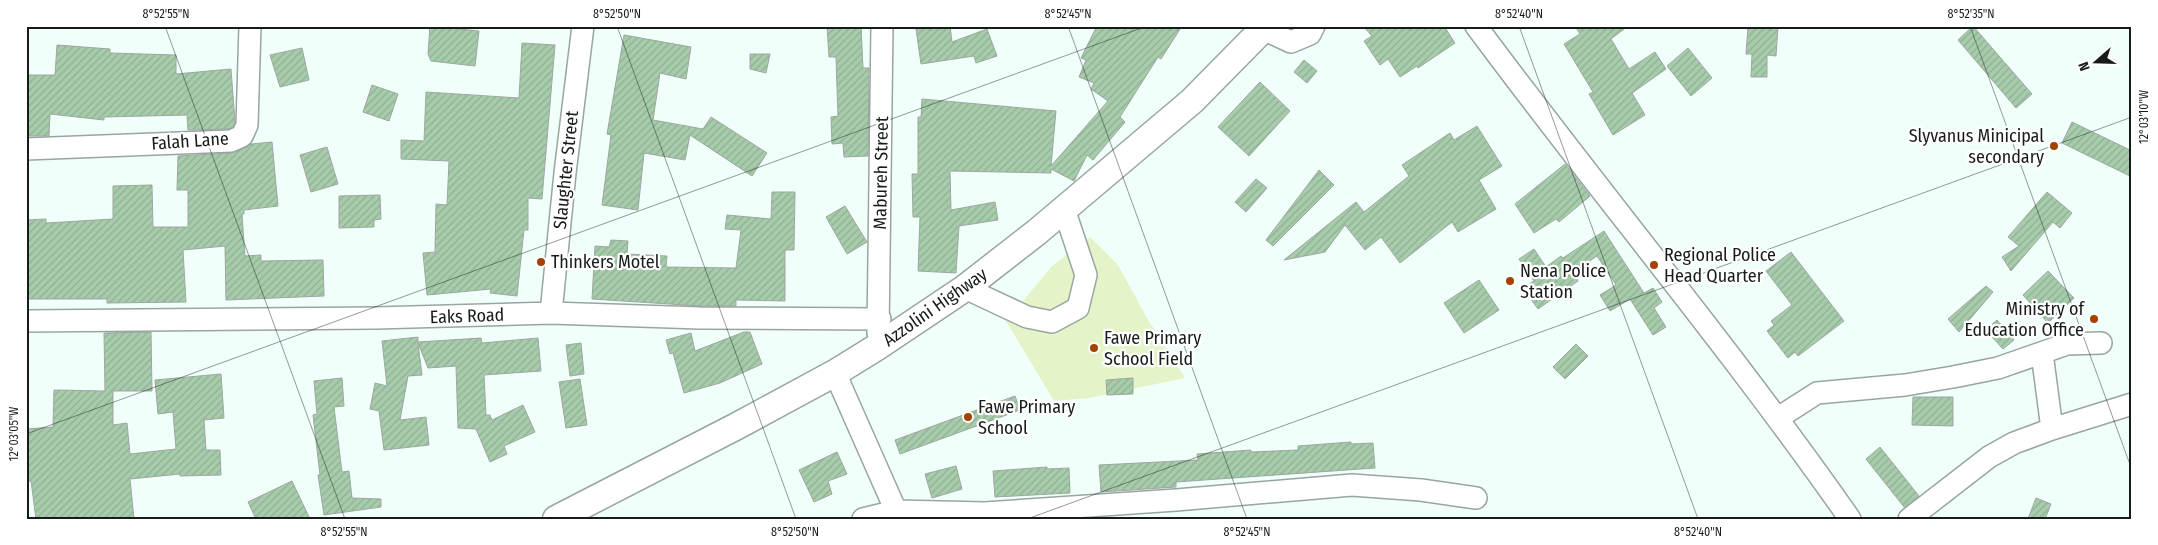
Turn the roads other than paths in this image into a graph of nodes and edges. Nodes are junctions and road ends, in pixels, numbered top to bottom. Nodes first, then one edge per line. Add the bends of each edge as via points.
1 (250, 26) edge
2 (583, 26) edge
3 (882, 26) edge
4 (1314, 26) edge
5 (1476, 26) edge
6 (1264, 28) edge
7 (26, 149) edge
8 (1064, 209) junction
9 (965, 288) junction
10 (551, 314) junction
11 (880, 319) junction
12 (26, 322) edge
13 (2101, 343) dead end
14 (877, 347) junction
15 (2042, 353) junction
16 (835, 373) junction
17 (2132, 404) edge
18 (1778, 418) junction
19 (2052, 429) junction
20 (1476, 498) dead end
21 (896, 511) junction
22 (556, 519) edge
23 (863, 519) edge
24 (1850, 519) edge
25 (1909, 519) edge

1 - 7 street, Falah Lane via 247,125 242,136 231,141
2 - 10 street, Slaughter Street
3 - 11 street, Mabureh Street
4 - 6 street via 1310,34 1291,42
5 - 18 street
6 - 8 main road, Azzolini Highway via 1192,101
8 - 9 main road, Azzolini Highway
8 - 9 street via 1086,275 1078,308 1052,322 1027,317
9 - 14 main road, Azzolini Highway
10 - 11 street, Eaks Road
10 - 12 street, Eaks Road
11 - 14 street
13 - 15 street via 2067,344
14 - 16 main road, Azzolini Highway
15 - 18 street via 1998,368 1944,379 1816,393
15 - 19 street
16 - 21 street
16 - 22 main road, Azzolini Highway
17 - 19 street
18 - 24 street
19 - 25 street via 2014,443 1989,457
20 - 21 street via 1352,485 985,513
21 - 23 street

